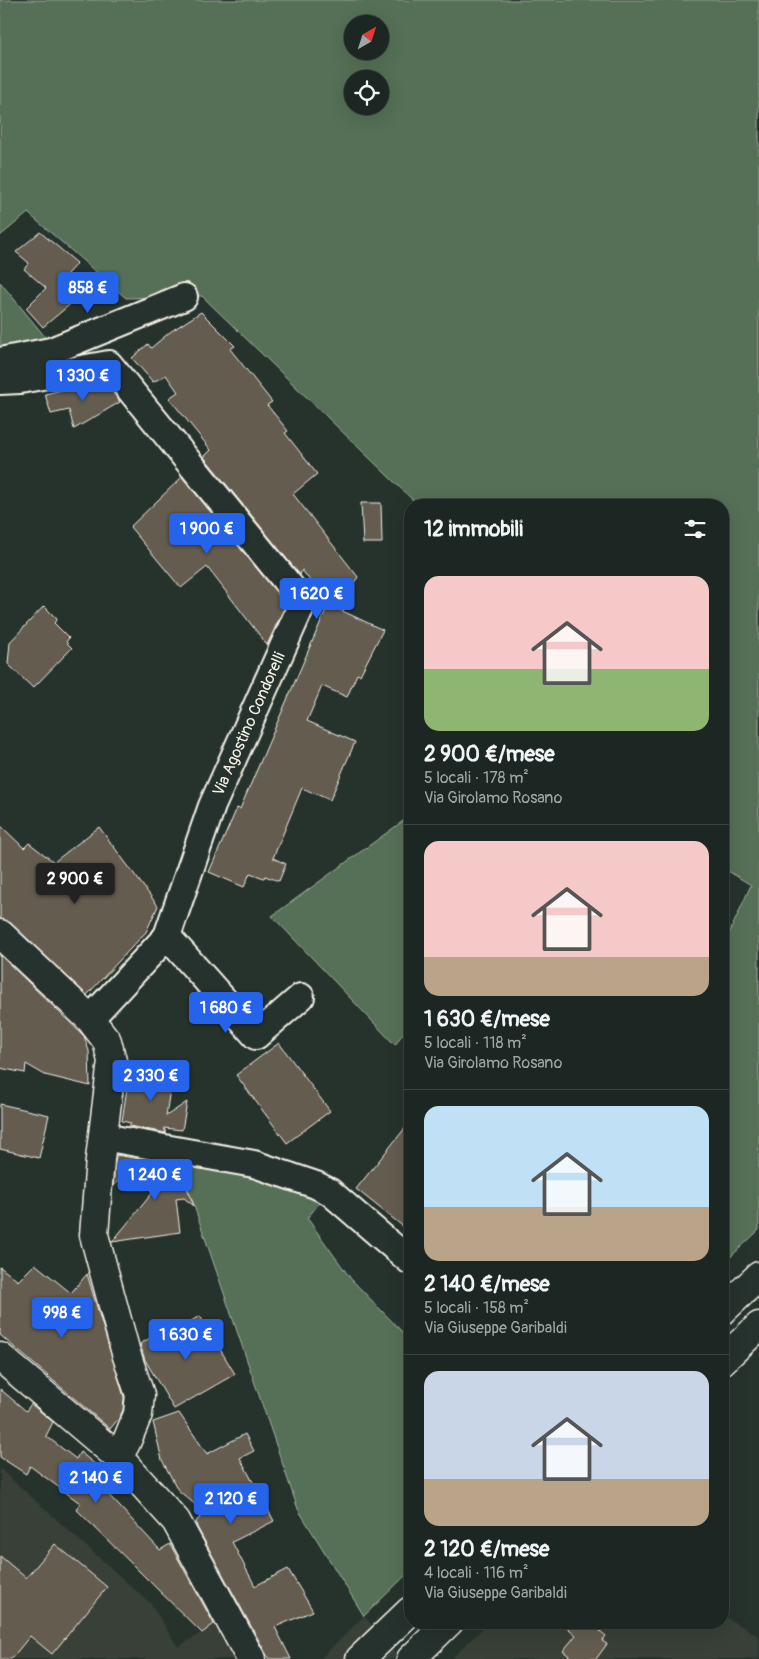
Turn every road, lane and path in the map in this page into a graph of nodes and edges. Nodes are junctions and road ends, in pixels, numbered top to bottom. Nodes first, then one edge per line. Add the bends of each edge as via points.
1 (184, 297) dead end
2 (0, 361) edge
3 (0, 382) edge
4 (0, 934) edge
5 (167, 936) junction
6 (301, 997) dead end
7 (90, 1019) junction
8 (103, 1137) junction
9 (404, 1255) edge
10 (759, 1276) edge
11 (729, 1304) edge
12 (759, 1326) edge
13 (729, 1354) edge
14 (0, 1357) edge
15 (118, 1457) junction
16 (404, 1617) edge
17 (442, 1629) edge
18 (251, 1659) edge
19 (360, 1659) edge
20 (411, 1659) edge

1 - 2 street via 51,351
3 - 5 street, Via Agostino Condorelli via 109,364 303,602 212,806
4 - 7 main road
5 - 6 street via 256,1036
5 - 7 street, Via Agostino Condorelli
7 - 8 main road via 107,1041 112,1061
8 - 9 street via 254,1164 316,1185 330,1192
8 - 15 main road via 94,1235 140,1395 138,1414
10 - 11 main road
12 - 13 main road
14 - 15 main road
15 - 18 main road via 176,1521
16 - 19 main road
17 - 20 main road

